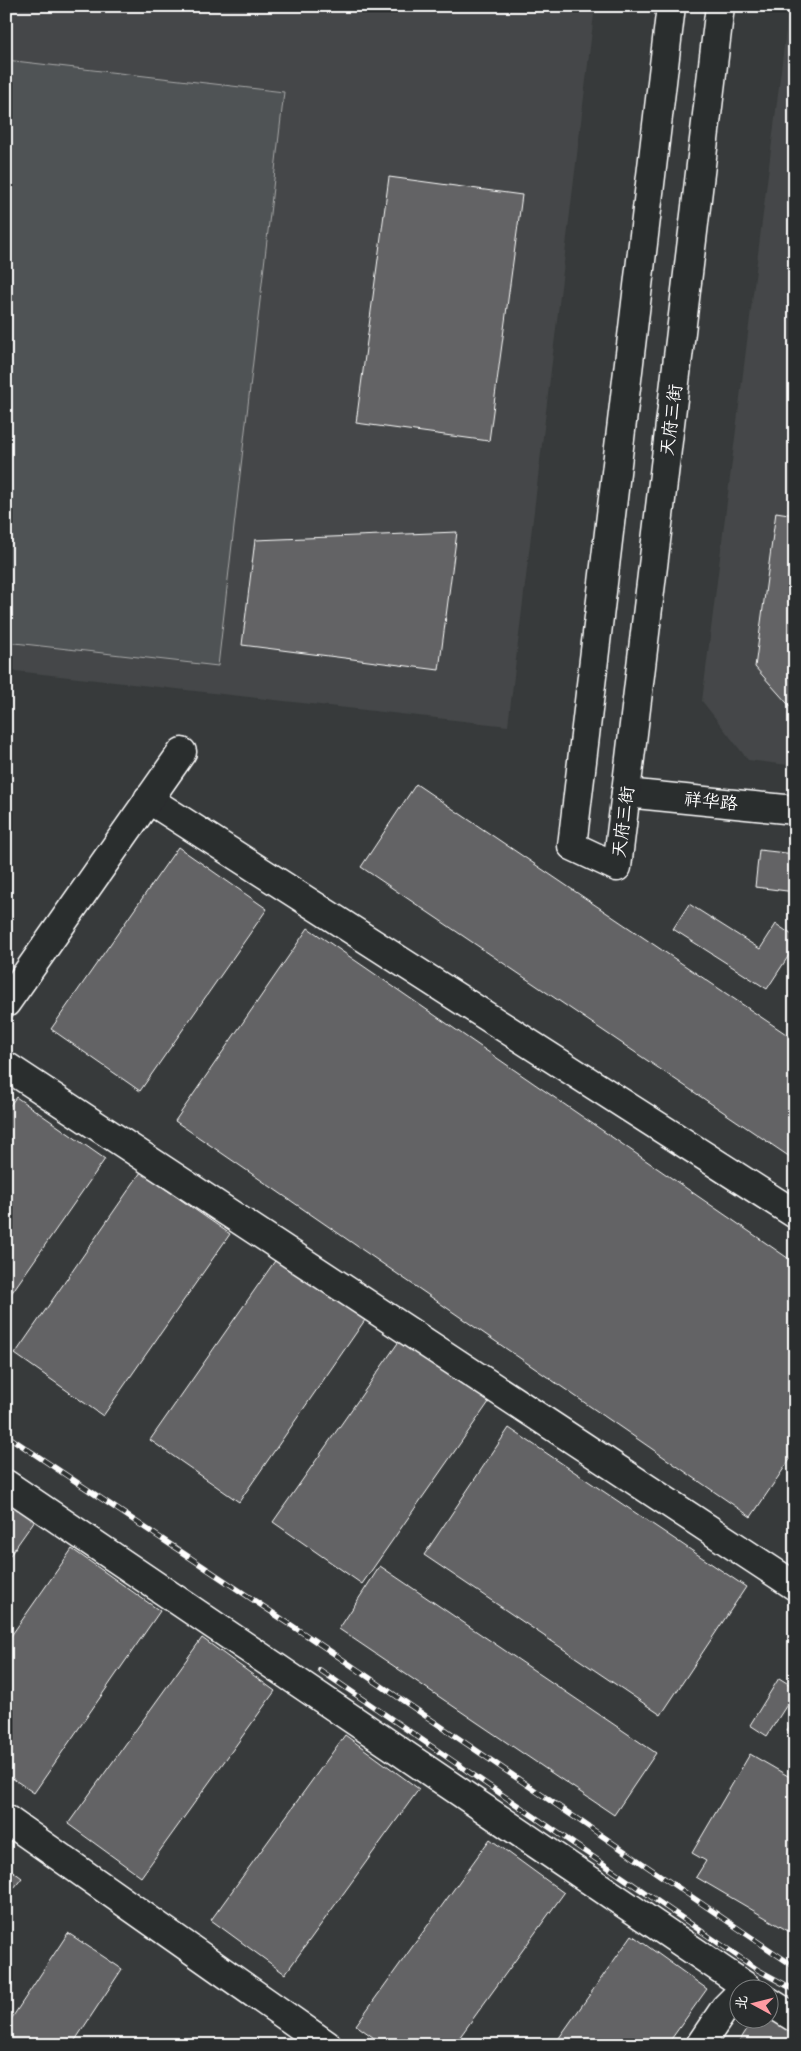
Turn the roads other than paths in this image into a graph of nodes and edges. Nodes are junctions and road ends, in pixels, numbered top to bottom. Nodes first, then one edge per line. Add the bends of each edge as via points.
1 (671, 6) edge
2 (720, 6) edge
3 (182, 752) dead end
4 (626, 793) junction
5 (148, 799) junction
6 (795, 810) edge
7 (6, 1003) edge
8 (6, 1066) edge
9 (795, 1214) edge
10 (6, 1484) edge
11 (795, 1586) edge
12 (6, 1819) edge
13 (729, 1978) edge
14 (728, 2006) edge
15 (778, 2008) edge
16 (795, 2018) edge
17 (328, 2045) edge
18 (700, 2045) edge

1 - 4 street, 天府三街 via 572,846 617,867
2 - 4 street, 天府三街
3 - 5 street
4 - 6 street, 祥华路
5 - 7 street
5 - 9 street
8 - 11 street
10 - 13 street
12 - 17 street
14 - 18 street
15 - 16 street

